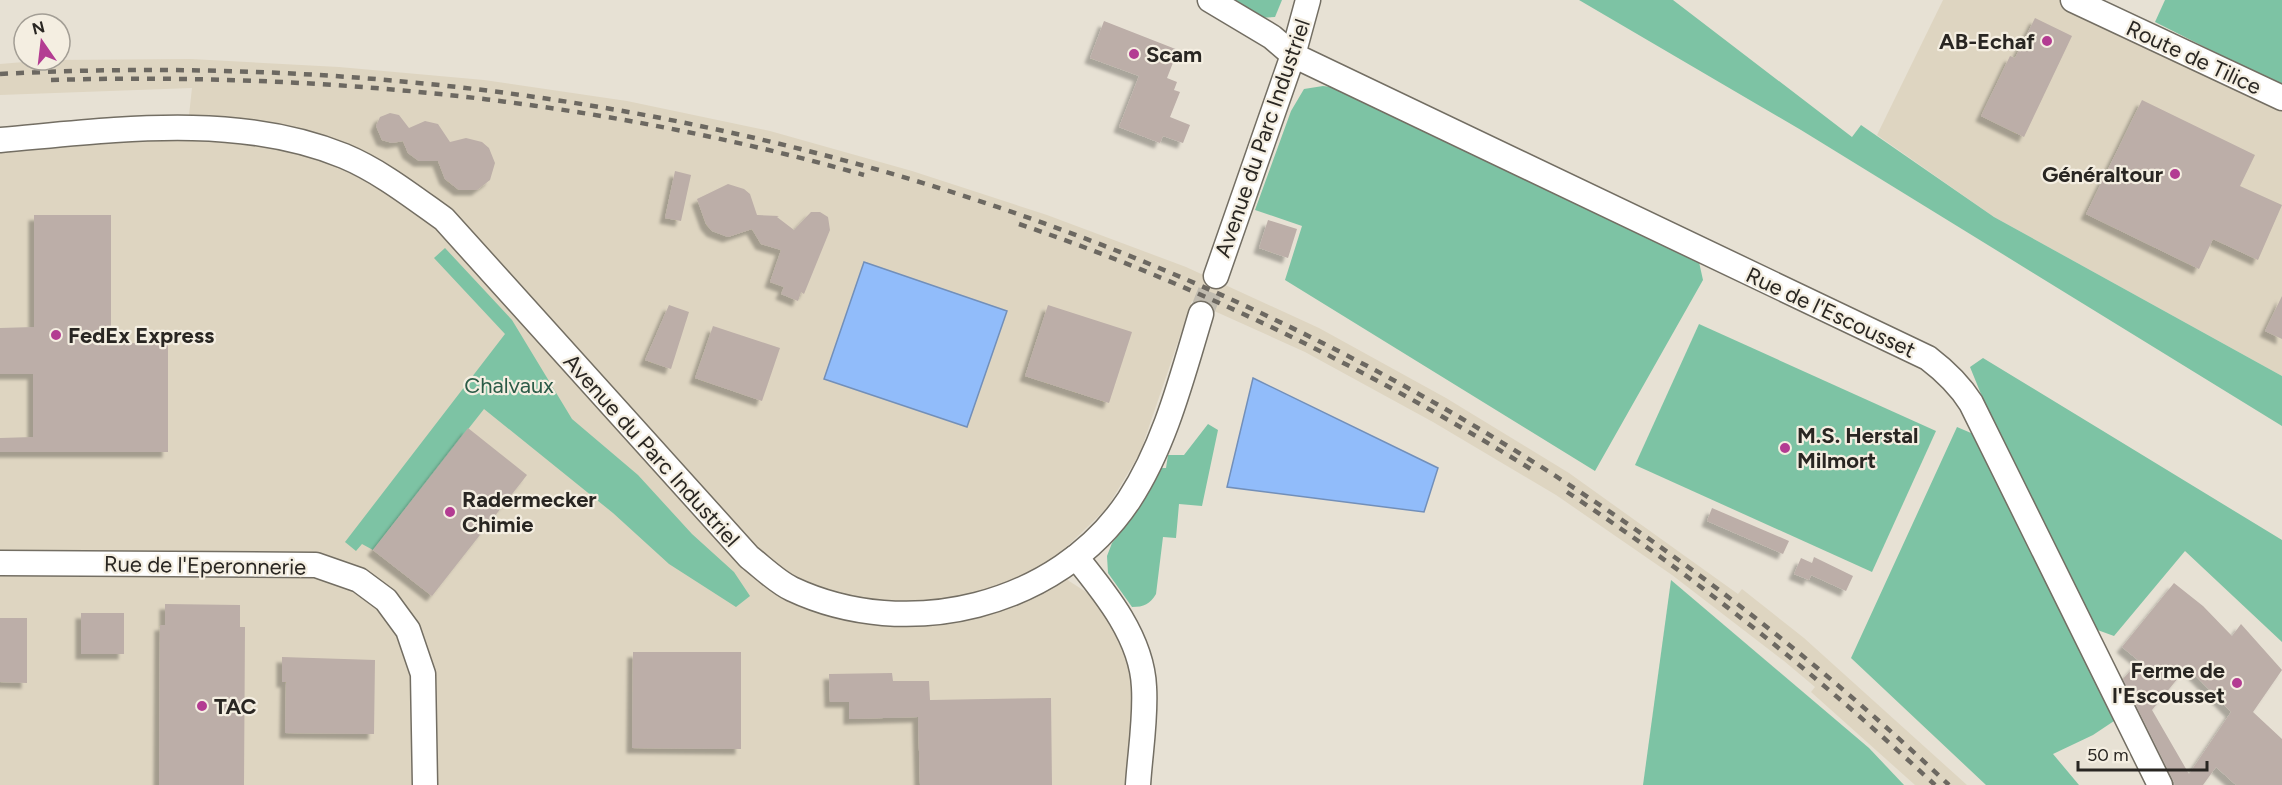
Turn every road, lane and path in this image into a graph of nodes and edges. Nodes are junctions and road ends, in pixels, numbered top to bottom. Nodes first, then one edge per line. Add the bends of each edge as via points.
1 (1210, 0) edge
2 (1308, 0) edge
3 (2073, 0) edge
4 (1293, 55) junction
5 (2282, 98) edge
6 (0, 140) edge
7 (1216, 276) tunnel mouth
8 (1201, 314) tunnel mouth
9 (1076, 557) junction
10 (0, 563) edge
11 (425, 785) edge
12 (1138, 785) edge
13 (2160, 785) edge

1 - 4 street, Rue de l'Escousset via 1272,37
2 - 4 street, Avenue du Parc Industriel
3 - 5 street, Route de Tilice
4 - 7 street, Avenue du Parc Industriel
4 - 13 street, Rue de l'Escousset via 1928,358 1945,371 1971,403
6 - 9 street, Avenue du Parc Industriel via 102,131 221,128 282,136 335,153 396,185 444,219 748,556 790,588 807,595 858,611 924,614 986,605 1047,577
8 - 9 street, Avenue du Parc Industriel via 1172,404 1140,482 1110,526
9 - 12 street via 1112,601 1136,652 1144,685
10 - 11 street, Rue de l'Eperonnerie via 316,565 359,580 386,600 408,630 423,674

